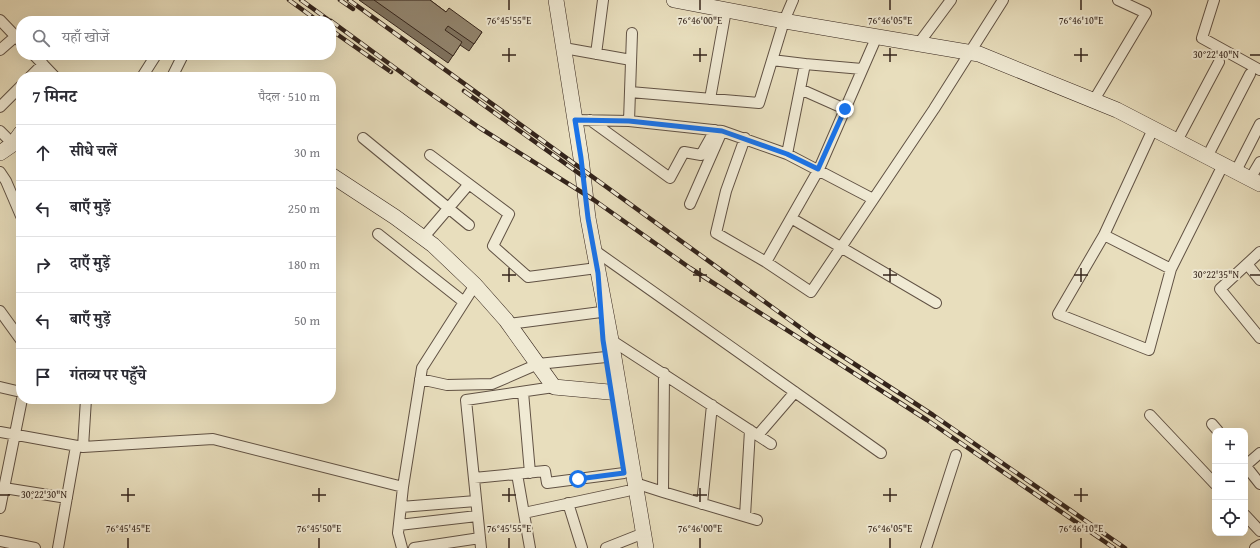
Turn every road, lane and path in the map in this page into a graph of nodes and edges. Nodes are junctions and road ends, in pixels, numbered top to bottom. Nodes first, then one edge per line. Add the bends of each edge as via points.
1 (556, 0) edge
2 (603, 0) edge
3 (674, 0) edge
4 (793, 0) edge
5 (951, 0) edge
6 (1003, 0) edge
7 (1118, 0) edge
8 (1214, 0) edge
9 (697, 2) edge
10 (726, 10) junction
11 (0, 20) edge
12 (784, 21) junction
13 (632, 33) dead end
14 (877, 36) junction
15 (16, 37) edge
16 (16, 40) edge
17 (919, 43) junction
18 (564, 48) junction
19 (0, 50) edge
20 (970, 52) junction
21 (596, 54) junction
22 (39, 60) edge
23 (153, 60) edge
24 (180, 60) edge
25 (631, 60) junction
26 (772, 60) junction
27 (1219, 62) dead end
28 (43, 64) junction
29 (806, 64) junction
30 (862, 69) junction
31 (1260, 70) edge
32 (35, 72) edge
33 (50, 72) edge
34 (145, 72) edge
35 (174, 72) edge
36 (1250, 74) dead end
37 (800, 89) junction
38 (16, 91) edge
39 (630, 92) junction
40 (710, 99) junction
41 (1094, 100) junction
42 (0, 107) edge
43 (845, 109) junction
44 (575, 120) junction
45 (590, 120) junction
46 (629, 121) junction
47 (1260, 124) edge
48 (1153, 129) junction
49 (719, 130) junction
50 (0, 131) edge
51 (16, 138) edge
52 (363, 138) dead end
53 (745, 138) junction
54 (16, 139) edge
55 (1177, 141) junction
56 (0, 152) edge
57 (787, 154) junction
58 (430, 155) dead end
59 (1207, 157) junction
60 (1260, 162) edge
61 (1230, 168) junction
62 (818, 169) junction
63 (0, 172) edge
64 (336, 178) edge
65 (1255, 181) edge
66 (470, 184) junction
67 (873, 199) junction
68 (16, 204) edge
69 (690, 204) dead end
70 (449, 208) junction
71 (791, 218) junction
72 (469, 225) dead end
73 (378, 234) dead end
74 (1104, 235) junction
75 (424, 238) junction
76 (841, 247) junction
77 (594, 250) junction
78 (1260, 252) edge
79 (766, 262) junction
80 (1247, 264) junction
81 (1171, 269) junction
82 (598, 270) junction
83 (1260, 280) edge
84 (475, 285) junction
85 (464, 302) junction
86 (936, 303) dead end
87 (0, 311) edge
88 (601, 312) junction
89 (509, 324) junction
90 (1256, 325) edge
91 (16, 333) edge
92 (1260, 338) edge
93 (612, 340) junction
94 (606, 357) junction
95 (538, 364) junction
96 (664, 373) junction
97 (420, 379) junction
98 (0, 387) edge
99 (554, 387) junction
100 (16, 391) edge
101 (523, 392) junction
102 (795, 392) junction
103 (616, 394) junction
104 (21, 404) edge
105 (85, 404) edge
106 (712, 405) junction
107 (1150, 415) dead end
108 (0, 432) edge
109 (754, 433) junction
110 (15, 435) junction
111 (771, 444) dead end
112 (79, 447) junction
113 (880, 453) dead end
114 (1260, 453) edge
115 (956, 455) dead end
116 (1247, 464) edge
117 (1248, 470) edge
118 (530, 473) junction
119 (517, 474) junction
120 (474, 478) junction
121 (1212, 481) edge
122 (629, 482) junction
123 (1260, 484) edge
124 (404, 486) junction
125 (4, 488) junction
126 (663, 492) junction
127 (67, 498) junction
128 (476, 501) junction
129 (568, 503) junction
130 (702, 504) junction
131 (401, 507) junction
132 (0, 508) edge
133 (524, 513) junction
134 (477, 516) junction
135 (745, 516) junction
136 (1248, 519) edge
137 (757, 520) dead end
138 (399, 525) junction
139 (1260, 531) edge
140 (638, 539) edge
141 (0, 541) edge
142 (480, 543) edge
143 (1260, 545) edge
144 (449, 546) edge
145 (35, 548) edge
146 (58, 548) edge
147 (402, 548) edge
148 (414, 548) edge
149 (530, 548) edge
150 (582, 548) edge
151 (606, 548) edge
152 (646, 548) edge
153 (926, 548) edge
154 (1255, 548) edge

1 - 18 street
2 - 21 street
3 - 9 street
4 - 12 street
5 - 17 street
6 - 20 street
7 - 41 street via 1146,13
8 - 31 street via 1202,38
9 - 10 street
10 - 12 street
10 - 40 street
11 - 15 street
12 - 14 street
12 - 26 street
13 - 25 street
14 - 17 street
14 - 30 street
16 - 19 street
17 - 20 street
18 - 21 street
18 - 44 street
20 - 41 street
20 - 67 street
21 - 25 street
22 - 28 street
23 - 34 street
24 - 35 street
25 - 39 street
26 - 29 street
26 - 40 street via 759,103
27 - 55 street
28 - 32 street
28 - 33 street
29 - 30 street
29 - 37 street
30 - 43 street
36 - 59 street
37 - 43 street
37 - 57 street
38 - 42 street
39 - 40 street
39 - 46 street
41 - 48 street
43 - 62 street
44 - 45 street
44 - 77 street
45 - 46 street
45 - 49 street via 670,178 684,152 701,155
46 - 49 street
47 - 61 street
48 - 55 street
48 - 74 street
49 - 53 street
49 - 69 street
50 - 51 street
52 - 70 street
53 - 57 street
53 - 79 street via 726,191 716,232
54 - 56 street
55 - 59 street
57 - 62 street
58 - 66 street
59 - 61 street
60 - 65 street
61 - 65 street
61 - 81 street
62 - 67 street
62 - 71 street
63 - 68 street
64 - 75 street
66 - 70 street
66 - 82 street via 509,214 492,246 528,278
67 - 76 street
70 - 72 street
70 - 75 street
71 - 76 street
71 - 79 street
73 - 85 street
74 - 81 street
74 - 81 street via 1058,314 1149,350
75 - 84 street
76 - 79 street via 811,292
76 - 86 street
77 - 82 street
77 - 102 street
78 - 80 street
80 - 83 street
80 - 90 street via 1220,289
82 - 88 street
82 - 93 street
84 - 85 street
84 - 89 street
85 - 97 street via 422,368
87 - 91 street
88 - 89 street
88 - 94 street
89 - 95 street
90 - 92 street
93 - 96 street
93 - 103 street
94 - 95 street
94 - 103 street
95 - 97 street via 492,384 447,385
95 - 99 street
96 - 106 street
96 - 126 street
97 - 124 street
98 - 100 street
99 - 101 street
99 - 103 street
101 - 118 street
101 - 120 street via 466,400
102 - 109 street
102 - 113 street
103 - 122 street
104 - 110 street
105 - 112 street
106 - 109 street
106 - 130 street
107 - 121 street
108 - 110 street
109 - 111 street
109 - 135 street
110 - 112 street
110 - 125 street
112 - 124 street via 213,439
112 - 127 street
114 - 116 street
115 - 153 street
117 - 123 street
118 - 119 street
118 - 122 street via 545,471 547,483
119 - 120 street
119 - 133 street
120 - 128 street
122 - 126 street
122 - 129 street
122 - 140 street
124 - 131 street
125 - 127 street
125 - 132 street
126 - 130 street
127 - 146 street
128 - 131 street
128 - 134 street
129 - 133 street
129 - 150 street
130 - 135 street
131 - 138 street
133 - 149 street
134 - 138 street
134 - 142 street
135 - 137 street
136 - 139 street
138 - 147 street via 398,533
140 - 151 street
140 - 152 street
141 - 145 street
142 - 144 street
143 - 154 street
144 - 148 street

